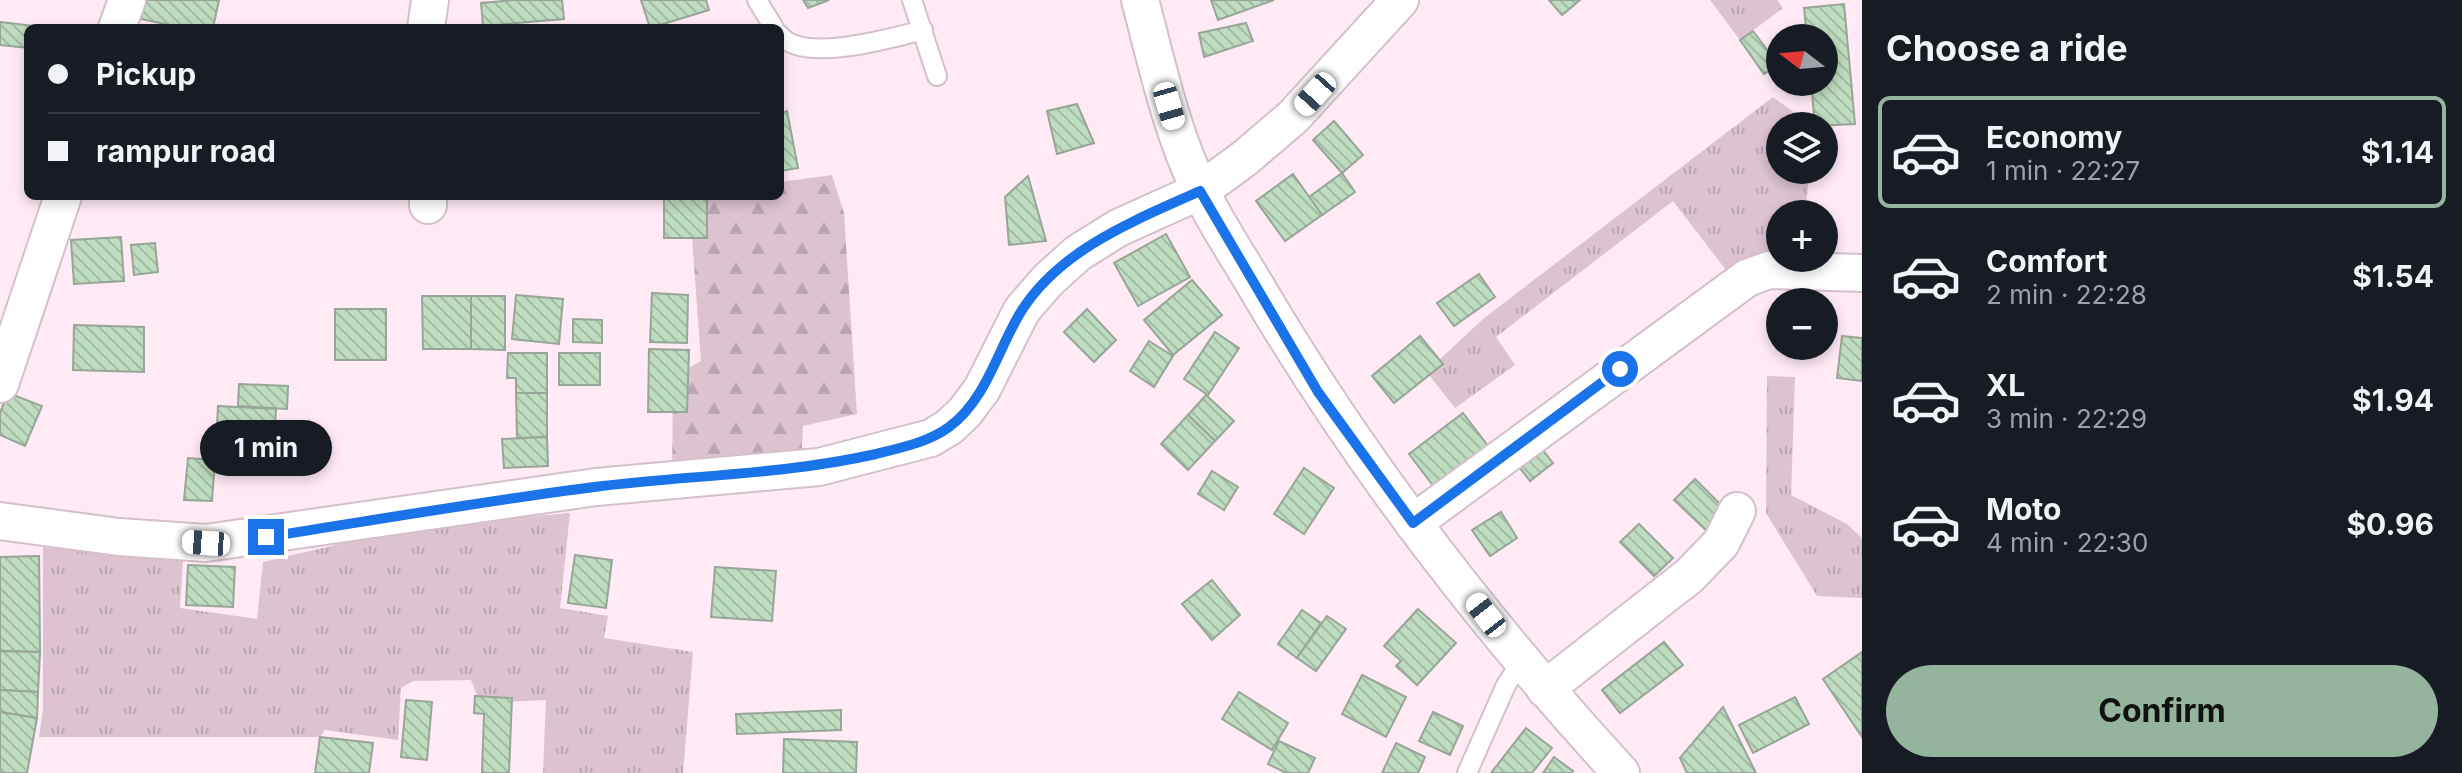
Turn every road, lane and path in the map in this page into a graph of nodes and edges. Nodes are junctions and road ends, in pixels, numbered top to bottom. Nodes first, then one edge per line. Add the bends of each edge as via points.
1 (127, 0) edge
2 (430, 0) edge
3 (757, 0) edge
4 (912, 0) edge
5 (1140, 0) edge
6 (1400, 0) edge
7 (118, 24) edge
8 (427, 24) edge
9 (772, 24) edge
10 (923, 30) junction
11 (784, 40) edge
12 (937, 76) dead end
13 (1200, 191) junction
14 (62, 200) edge
15 (1862, 273) edge
16 (0, 384) edge
17 (1737, 511) dead end
18 (0, 521) edge
19 (1413, 523) junction
20 (1522, 661) junction
21 (1545, 689) junction
22 (1467, 773) edge
23 (1621, 773) edge

1 - 7 street
2 - 8 street
3 - 9 lane
4 - 10 lane
5 - 13 street via 1176,133
6 - 13 street via 1293,117
10 - 11 lane via 823,50
10 - 12 lane
13 - 18 street via 1118,228 1078,253 1022,310 965,412 931,438 893,450 819,467 596,487 206,543
13 - 19 street via 1318,392
14 - 16 street
15 - 19 street via 1769,270 1747,278
17 - 21 street via 1721,543 1689,576
19 - 20 street
20 - 21 street
20 - 22 lane
21 - 23 street

